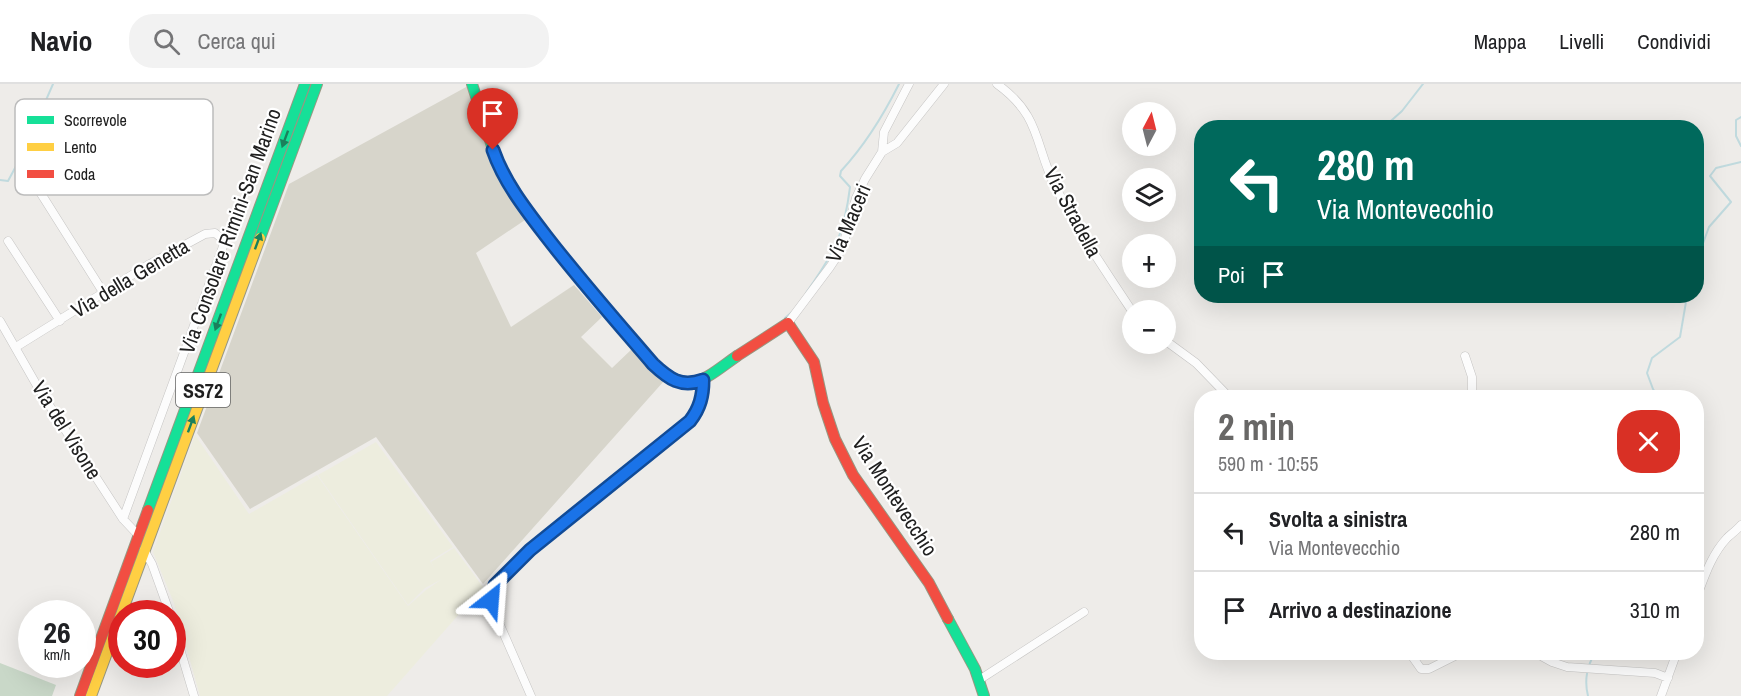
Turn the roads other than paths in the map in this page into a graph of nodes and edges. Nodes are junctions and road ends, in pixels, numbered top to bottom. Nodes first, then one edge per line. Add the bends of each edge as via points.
1 (305, 84) edge
2 (317, 84) edge
3 (472, 84) edge
4 (909, 84) edge
5 (944, 84) edge
6 (997, 84) edge
7 (882, 152) junction
8 (42, 195) edge
9 (8, 241) dead end
10 (103, 292) junction
11 (1125, 300) edge
12 (0, 321) edge
13 (60, 321) junction
14 (788, 323) junction
15 (16, 347) junction
16 (1176, 348) edge
17 (1465, 356) dead end
18 (703, 380) junction
19 (1222, 390) edge
20 (1473, 390) edge
21 (123, 519) junction
22 (1741, 525) edge
23 (139, 536) junction
24 (144, 550) junction
25 (1704, 578) edge
26 (165, 600) edge
27 (1084, 612) dead end
28 (1414, 660) edge
29 (1447, 660) edge
30 (1548, 660) edge
31 (1674, 660) edge
32 (186, 669) edge
33 (1668, 678) junction
34 (979, 680) junction
35 (80, 696) edge
36 (91, 696) edge
37 (194, 696) edge
38 (531, 696) edge
39 (984, 696) edge
40 (1661, 696) edge

1 -> 23 main road, Via Consolare Rimini-San Marino / SS72
24 -> 2 main road, Via Consolare Rimini-San Marino / SS72
3 - 18 main road via 497,162 522,206 665,376 678,383
4 - 7 street, Via Maceri via 884,132
5 - 7 street via 897,143
6 - 11 street, Via Stradella via 1024,109 1039,137 1055,187
7 - 14 street, Via Maceri via 856,198 842,249
8 - 10 street
9 - 13 street, Via della Genetta
10 - 13 street, Via della Genetta
10 - 21 street, Via della Genetta via 205,234 215,233 225,241
12 - 15 street, Via del Visone
13 - 15 street, Via della Genetta
14 - 18 main road
14 - 34 main road, Via Montevecchio via 814,362 835,440 853,475 929,583
15 - 21 street, Via del Visone
16 - 19 street
17 - 20 street
18 - 38 street via 698,411 690,421 530,550 495,585 493,609
21 - 23 street, Via del Visone
22 - 25 street via 1714,556
23 - 35 main road, Via Consolare Rimini-San Marino / SS72
24 - 26 street
24 - 36 main road, Via Consolare Rimini-San Marino / SS72
27 - 34 street
28 - 29 street via 1420,669 1430,669
30 - 33 street via 1567,668 1655,673
31 - 33 street
32 - 37 street
33 - 40 street
34 - 39 main road, Via Montevecchio

